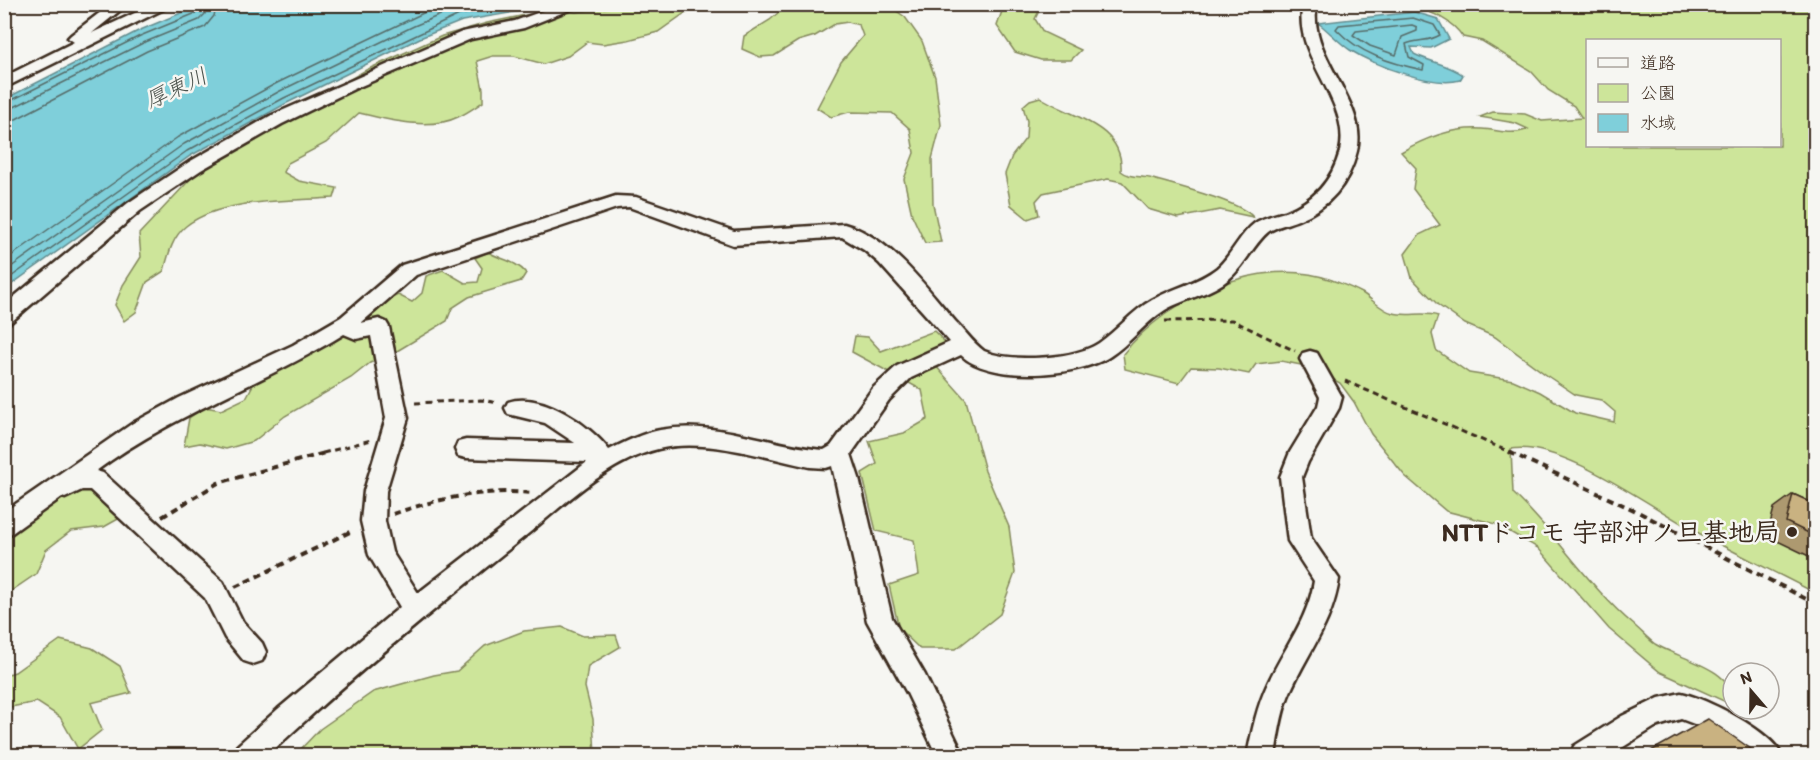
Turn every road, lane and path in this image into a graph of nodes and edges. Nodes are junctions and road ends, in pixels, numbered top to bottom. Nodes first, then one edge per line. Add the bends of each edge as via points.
1 (122, 4) edge
2 (167, 4) edge
3 (577, 4) edge
4 (1305, 7) edge
5 (32, 69) junction
6 (4, 83) edge
7 (4, 317) edge
8 (1139, 321) junction
9 (348, 322) junction
10 (964, 345) junction
11 (1310, 359) joint
12 (1340, 378) dead end
13 (395, 402) junction
14 (516, 408) joint
15 (392, 436) junction
16 (466, 449) dead end
17 (840, 453) junction
18 (602, 457) junction
19 (45, 495) junction
20 (4, 526) edge
21 (145, 527) junction
22 (1815, 604) edge
23 (416, 610) junction
24 (253, 652) dead end
25 (247, 756) edge
26 (951, 756) edge
27 (1261, 756) edge
28 (1584, 756) edge
29 (1769, 756) edge

1 - 5 street
2 - 5 street
3 - 7 street via 528,22 467,35 276,120 195,165 134,207
4 - 8 street via 1316,48 1348,121 1349,148 1334,186 1324,201 1264,226 1222,274 1149,311
5 - 6 street
8 - 10 street via 1092,356 1044,364 999,365 977,357
8 - 11 path via 1232,320
9 - 10 street via 409,270 607,205 630,201 733,238 844,230 858,234 907,279
9 - 13 street via 356,331 379,327
9 - 19 street via 300,351 141,429
10 - 17 street via 904,372 880,394
11 - 27 street via 1331,397 1291,477 1300,541 1327,579 1326,598 1277,693
12 - 22 path via 1634,510
13 - 14 path via 481,400
13 - 15 street via 397,418
14 - 18 street via 529,408 568,426
15 - 21 path via 218,483
15 - 23 street via 375,491 373,520 381,555
16 - 18 street
17 - 18 street via 826,459 810,458 682,436
17 - 26 street via 880,621
18 - 23 street via 589,472
19 - 20 street
19 - 21 street via 56,494 79,480 95,480
21 - 24 street via 214,590 234,630
23 - 25 street via 306,699
28 - 29 street via 1662,709 1682,706 1709,717

